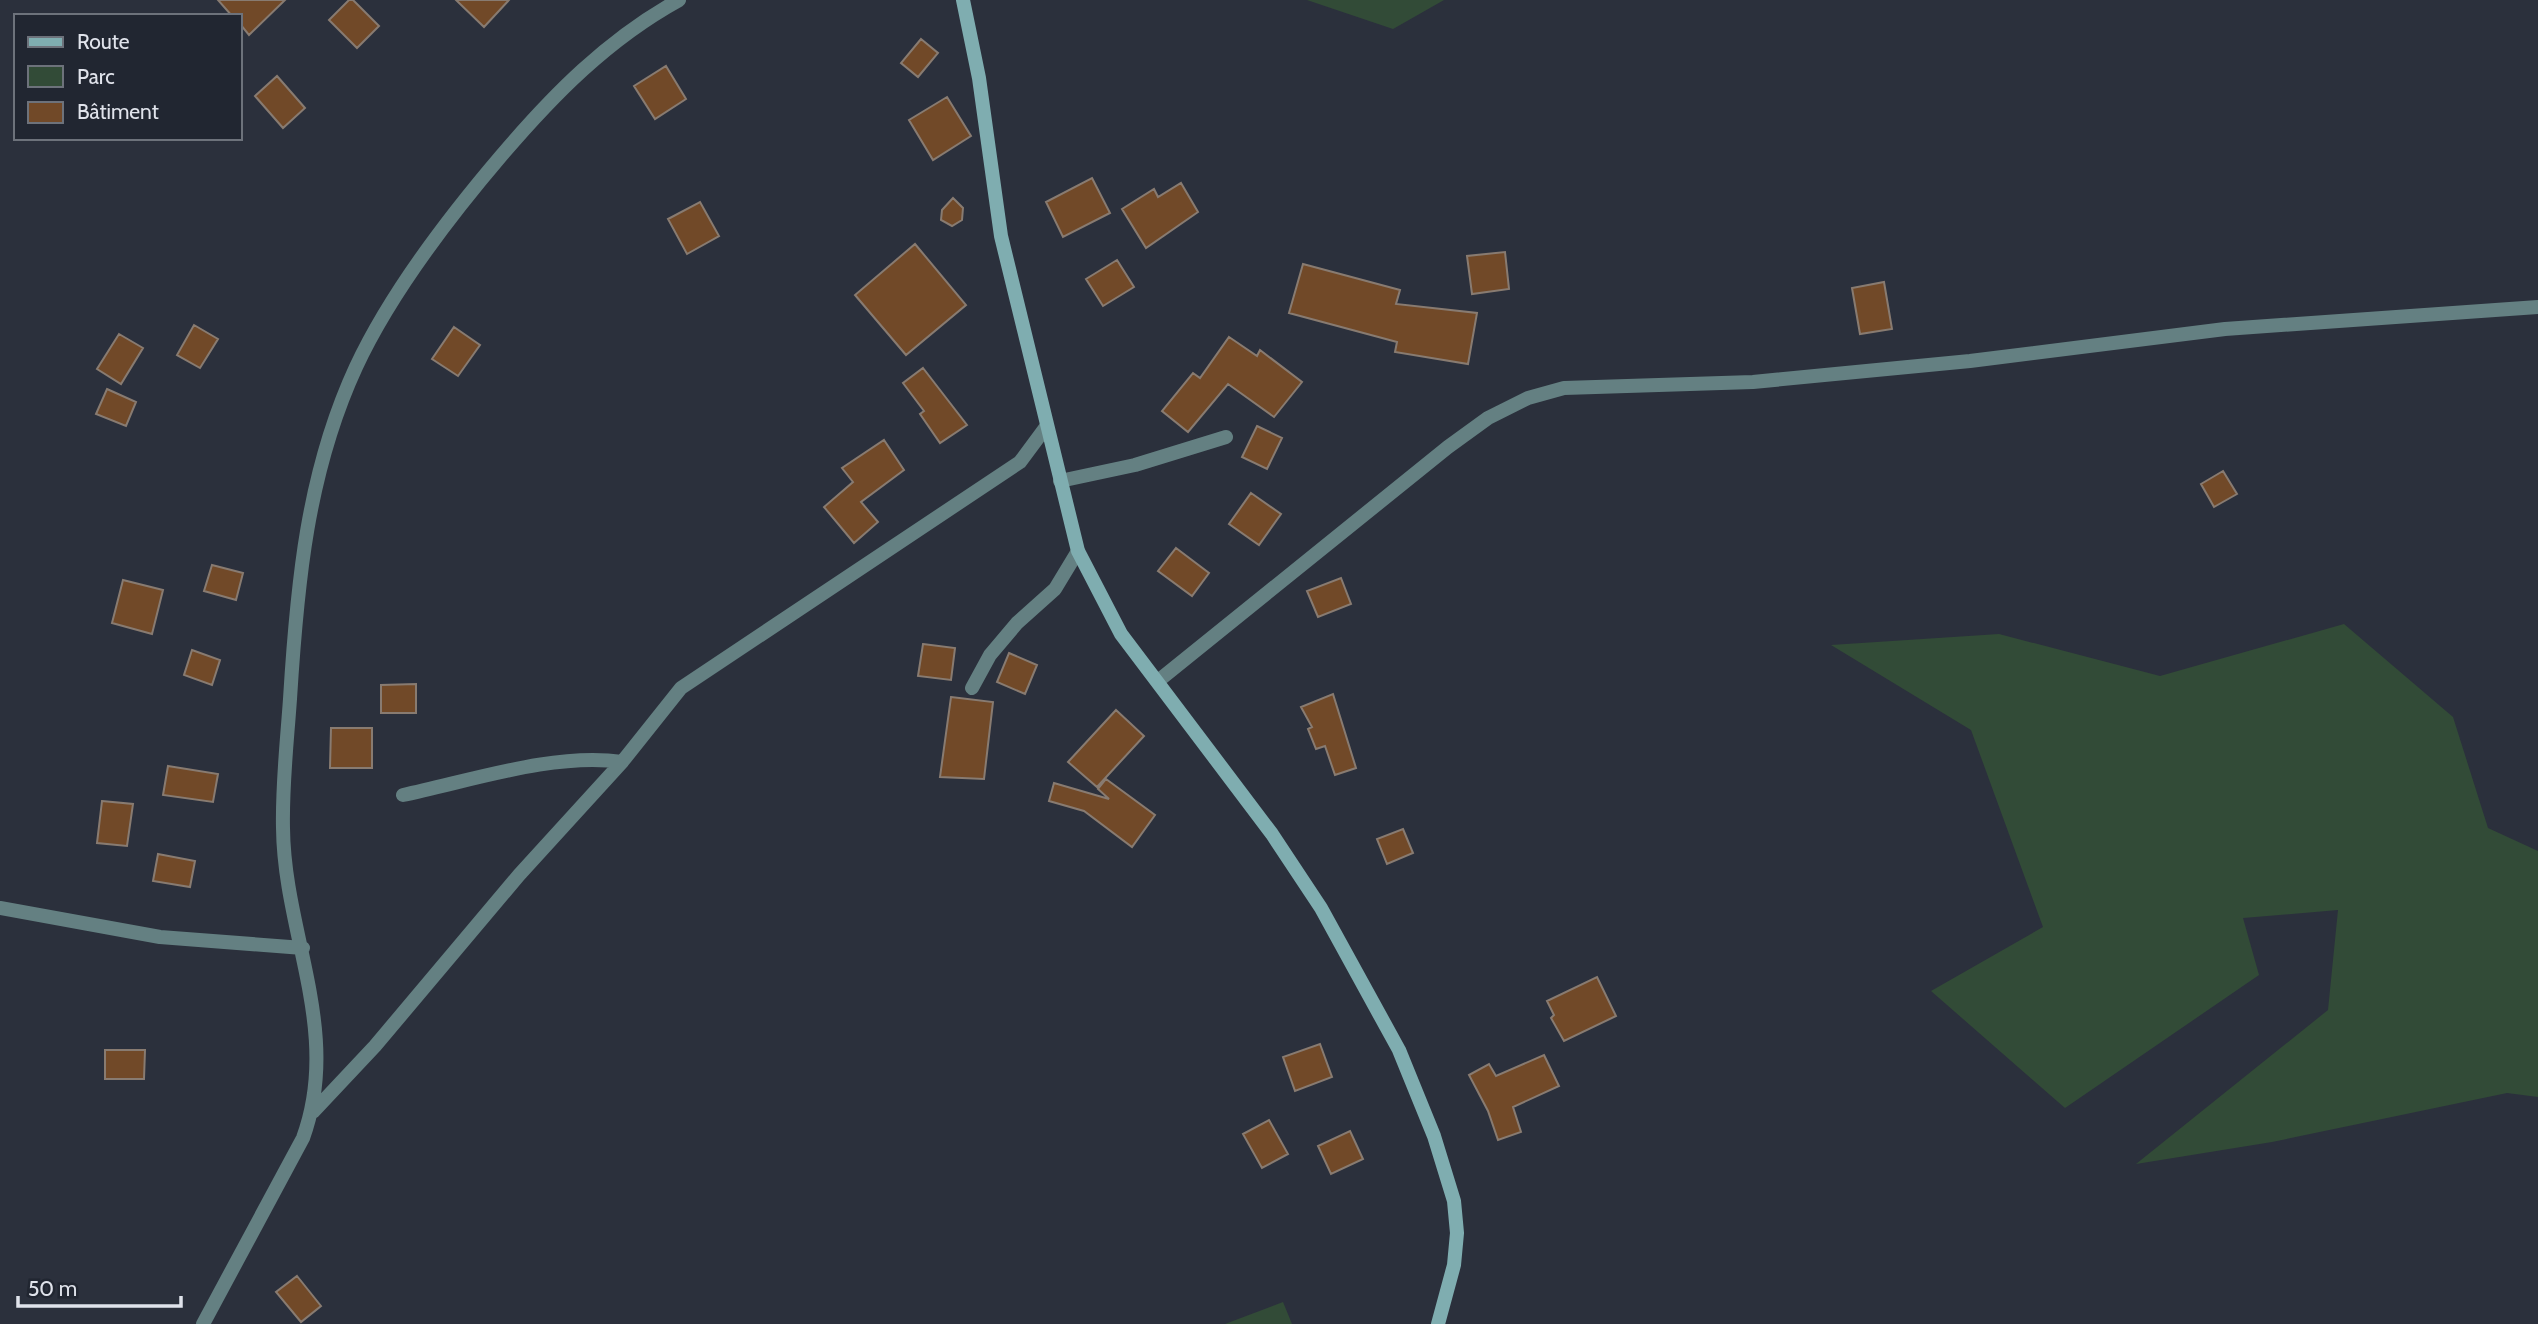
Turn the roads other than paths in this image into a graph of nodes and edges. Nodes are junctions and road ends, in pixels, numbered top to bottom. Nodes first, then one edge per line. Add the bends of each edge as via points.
1 (679, 0) edge
2 (963, 0) edge
3 (2538, 307) edge
4 (1046, 427) junction
5 (1226, 437) dead end
6 (1060, 481) junction
7 (1078, 551) junction
8 (1158, 681) junction
9 (972, 688) dead end
10 (622, 762) junction
11 (403, 795) dead end
12 (0, 908) edge
13 (303, 948) junction
14 (313, 1112) junction
15 (204, 1324) edge
16 (1438, 1324) edge

1 - 13 street via 607,47 542,108 410,275 356,367 311,500 296,600 283,830
2 - 4 street via 1001,236
3 - 8 street via 2225,329 1753,382 1564,388 1528,398 1488,418
4 - 6 street
4 - 10 street via 1020,462 681,688
5 - 6 street
6 - 7 street
7 - 8 street via 1121,634
7 - 9 street via 1055,589 990,655
8 - 16 street via 1321,908 1399,1050 1454,1201 1454,1265
10 - 11 street via 596,758
10 - 14 street
12 - 13 street via 160,937
13 - 14 street via 318,1049
14 - 15 street

